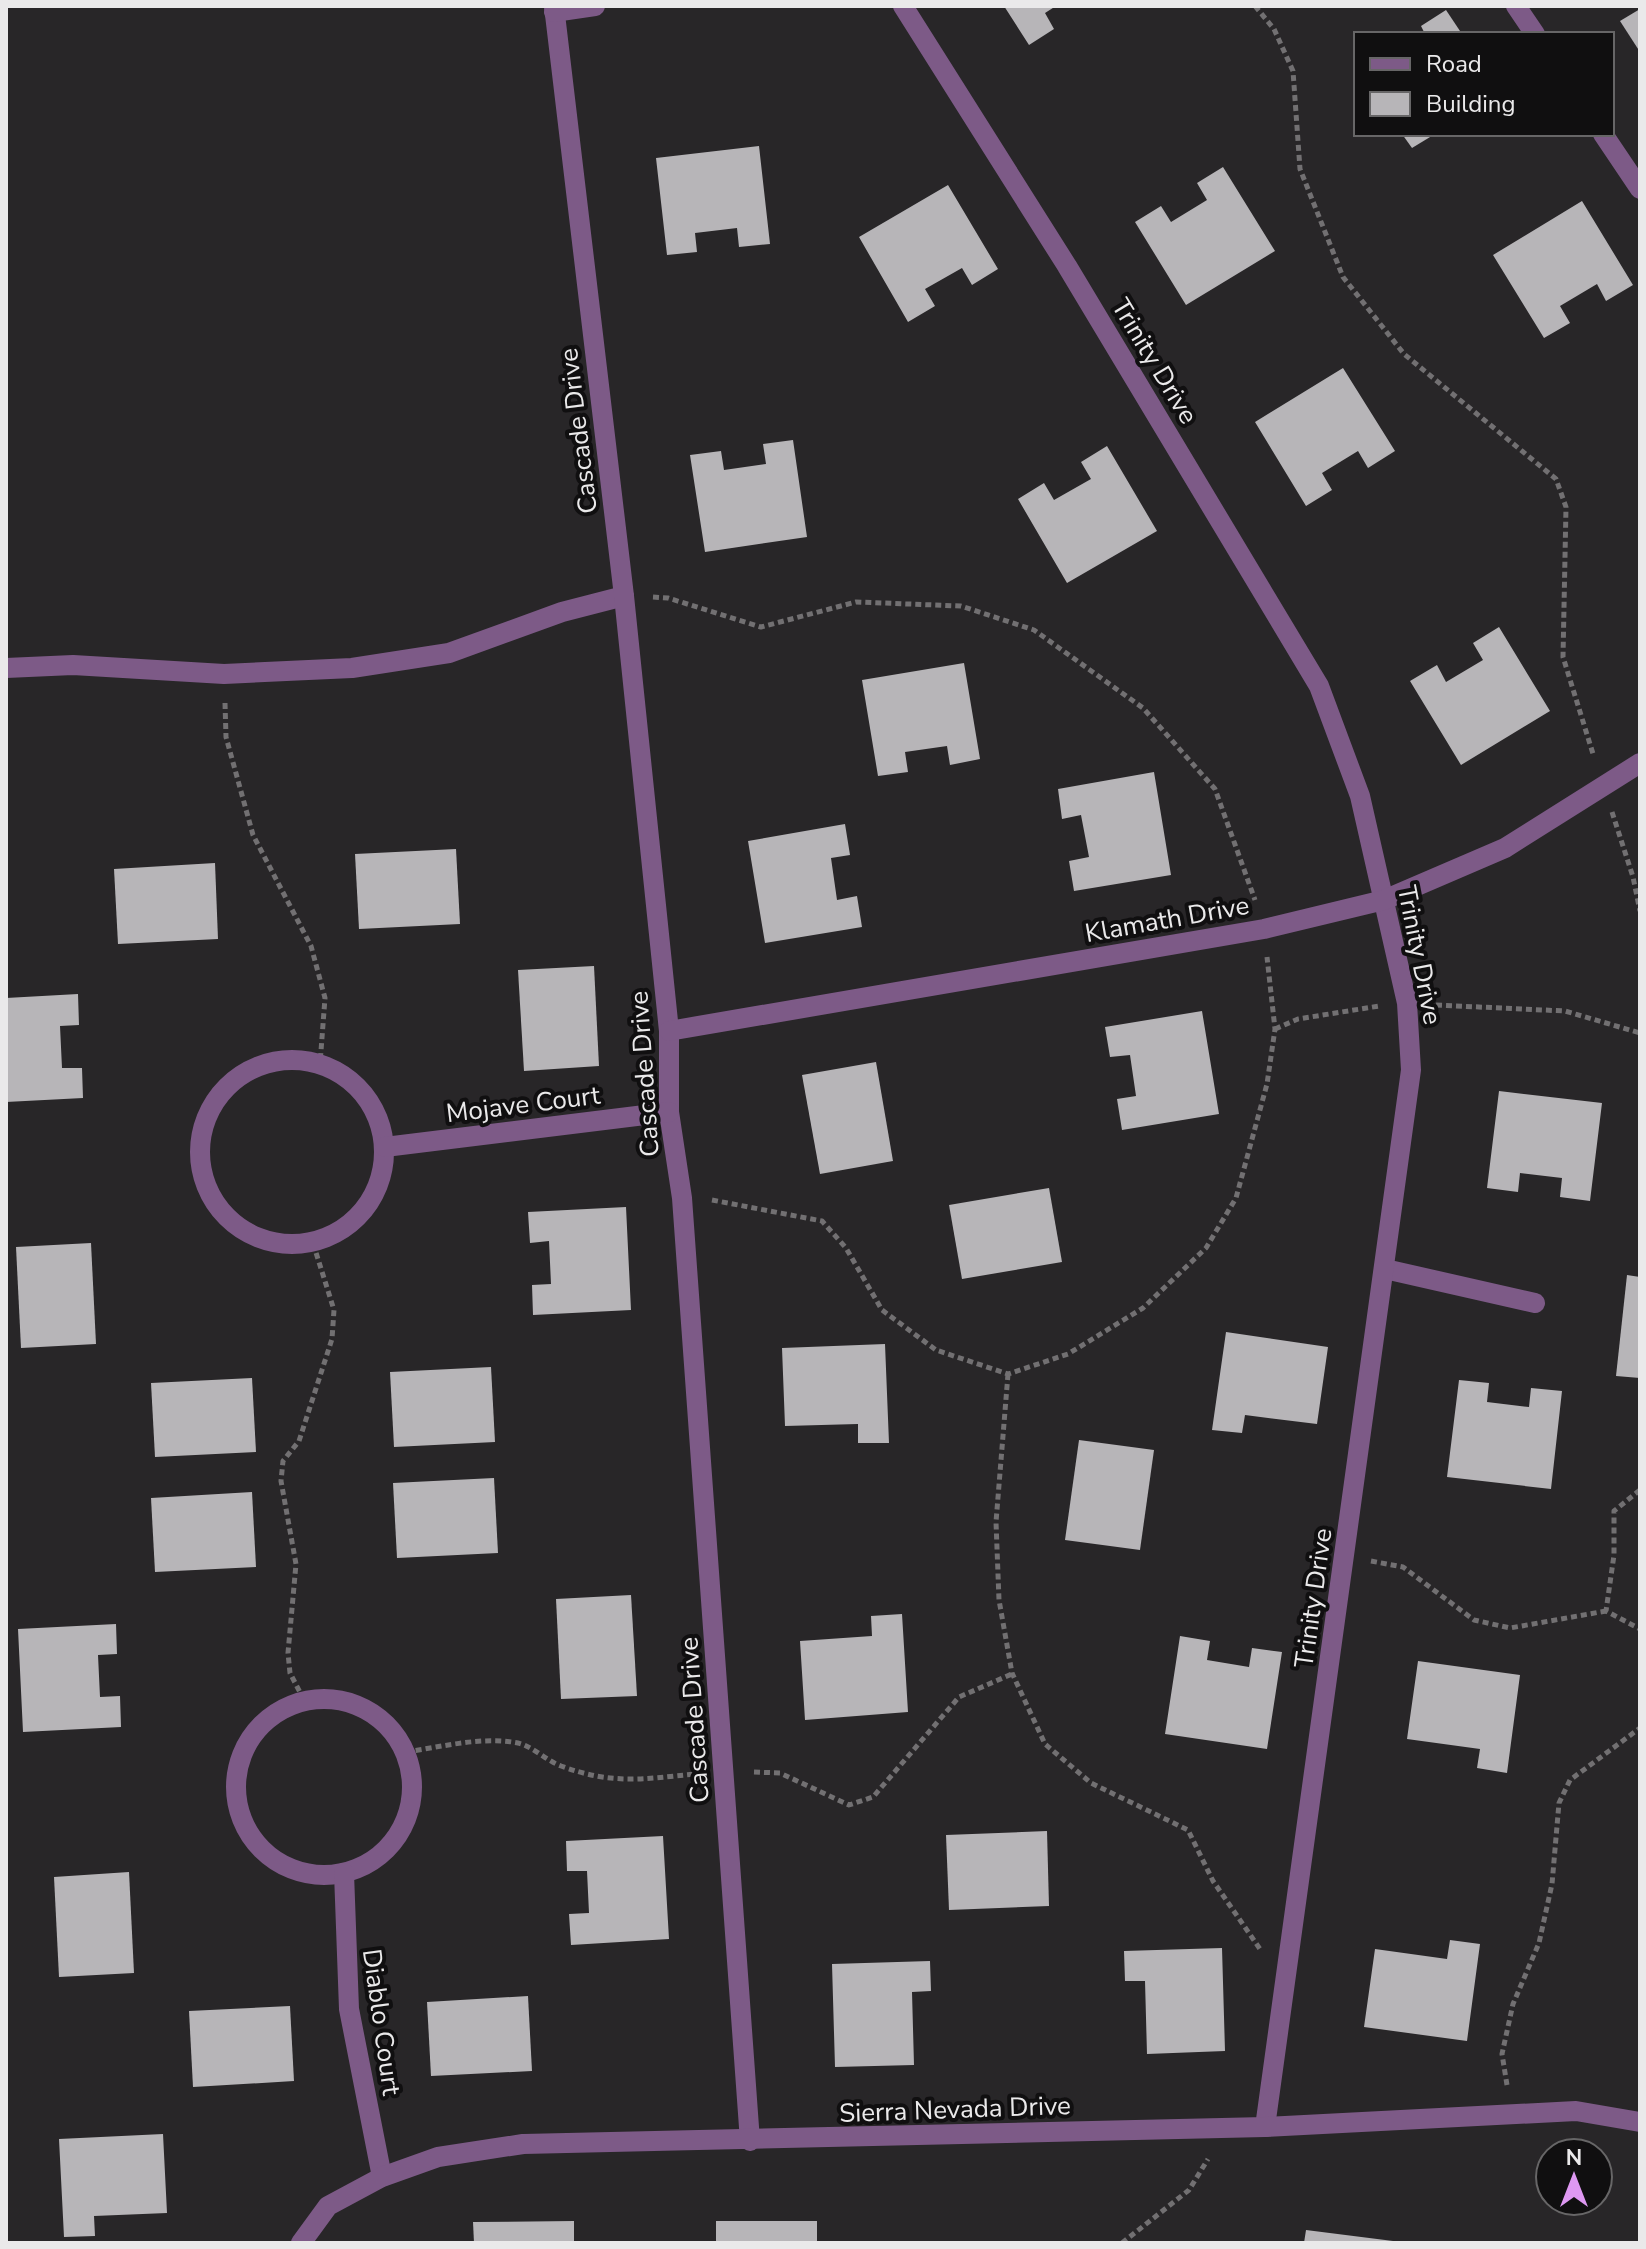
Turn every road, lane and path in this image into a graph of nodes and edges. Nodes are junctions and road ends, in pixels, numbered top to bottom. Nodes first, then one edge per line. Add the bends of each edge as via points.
1 (595, 6) edge
2 (903, 6) edge
3 (1255, 6) edge
4 (1516, 6) edge
5 (554, 9) edge
6 (1534, 32) edge
7 (1604, 136) edge
8 (1640, 189) edge
9 (624, 596) junction
10 (6, 668) edge
11 (224, 674) junction
12 (1640, 763) edge
13 (1604, 788) junction
14 (1384, 900) junction
15 (1640, 911) edge
16 (1264, 929) junction
17 (1407, 1003) junction
18 (1275, 1029) junction
19 (669, 1031) junction
20 (1640, 1033) edge
21 (320, 1064) junction
22 (669, 1112) junction
23 (385, 1147) junction
24 (682, 1198) junction
25 (313, 1243) junction
26 (1385, 1269) junction
27 (1535, 1303) dead end
28 (1008, 1374) junction
29 (1640, 1490) edge
30 (1345, 1556) junction
31 (1606, 1611) junction
32 (1640, 1629) edge
33 (304, 1700) junction
34 (1640, 1728) edge
35 (344, 1873) junction
36 (1288, 1973) junction
37 (1513, 2113) junction
38 (1640, 2122) edge
39 (1265, 2127) junction
40 (1214, 2128) junction
41 (750, 2141) junction
42 (382, 2177) junction
43 (301, 2243) edge
44 (1122, 2243) edge

1 - 5 street
2 - 14 street, Trinity Drive via 1067,266 1319,686 1360,796
3 - 13 path via 1274,29 1293,71 1300,169 1343,277 1404,354 1556,479 1566,507 1563,657
4 - 6 street
5 - 9 street, Cascade Drive
7 - 8 street
9 - 11 street via 449,653 352,668
9 - 16 path via 668,598 761,627 856,602 961,606 1034,630 1143,708 1215,789
9 - 19 street, Cascade Drive
10 - 11 street via 73,665
11 - 21 path via 226,737 253,835 311,946 325,998
12 - 13 street, Klamath Drive
13 - 14 street, Klamath Drive via 1505,848
13 - 15 path
14 - 16 street, Klamath Drive
14 - 17 street, Trinity Drive
16 - 18 path
16 - 19 street, Klamath Drive
17 - 18 path via 1338,1011
17 - 20 path via 1565,1011
17 - 26 street, Trinity Drive via 1411,1070
18 - 28 path via 1267,1084 1236,1198 1206,1248 1143,1308 1068,1354
19 - 22 street, Cascade Drive
21 - 23 street via 360,1088 378,1116
21 - 25 street via 271,1061 241,1074 217,1096 203,1125 198,1156 206,1188 223,1216 249,1235 280,1244
22 - 23 street, Mojave Court
22 - 24 street, Cascade Drive
23 - 25 street via 381,1179 366,1208 342,1230
24 - 28 path via 822,1221 846,1248 882,1310 936,1350
24 - 41 street, Cascade Drive
25 - 33 path via 334,1310 332,1339 299,1441 283,1461 281,1481 296,1564 290,1673
26 - 27 street
26 - 30 street, Trinity Drive
28 - 36 path via 996,1522 999,1600 1012,1673 1045,1744 1091,1783 1188,1830 1213,1881 1254,1943
29 - 31 path via 1614,1511
30 - 31 path via 1403,1567 1474,1620 1510,1628
30 - 36 street, Trinity Drive
31 - 32 path
33 - 35 street via 276,1712 253,1733 239,1760 235,1792 242,1821 259,1847 283,1865 313,1875
33 - 35 street via 335,1698 365,1707 389,1726 406,1752 413,1782 409,1813 395,1840 372,1861
34 - 37 path via 1570,1780 1559,1803 1552,1884 1539,1943 1513,2004 1502,2054
35 - 42 street, Diablo Court via 349,2009
36 - 39 street, Trinity Drive
37 - 38 street, Sierra Nevada Drive via 1576,2111
37 - 39 street, Sierra Nevada Drive
39 - 40 street, Sierra Nevada Drive
40 - 41 street, Sierra Nevada Drive
40 - 44 path via 1210,2156 1189,2190
41 - 42 street, Sierra Nevada Drive via 523,2144 438,2157
42 - 43 street, Sierra Nevada Drive via 328,2206

